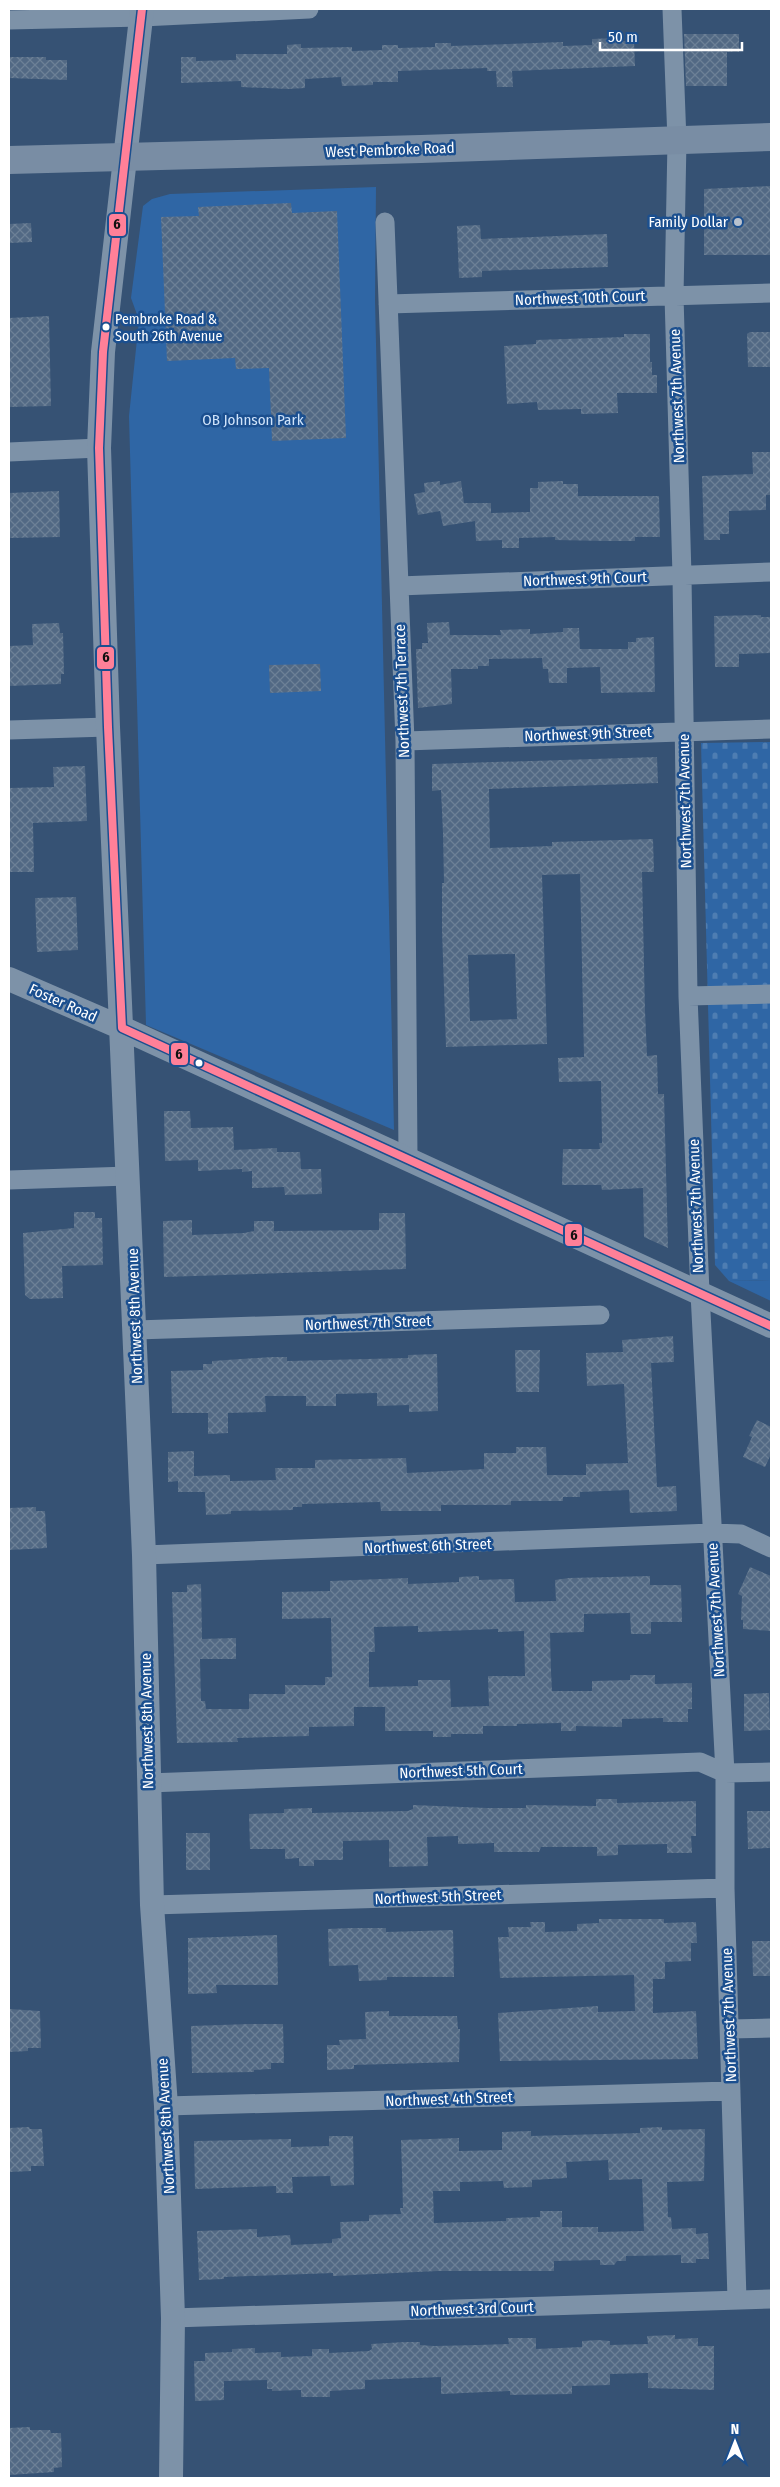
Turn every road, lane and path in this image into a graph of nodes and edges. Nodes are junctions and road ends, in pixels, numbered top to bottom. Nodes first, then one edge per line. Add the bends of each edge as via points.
1 (309, 9) edge
2 (672, 9) edge
3 (142, 13) edge
4 (9, 20) edge
5 (771, 137) edge
6 (677, 140) junction
7 (126, 156) junction
8 (9, 160) edge
9 (385, 222) dead end
10 (771, 293) edge
11 (674, 296) junction
12 (388, 304) junction
13 (99, 448) junction
14 (9, 452) edge
15 (771, 572) edge
16 (682, 576) junction
17 (399, 586) junction
18 (108, 727) junction
19 (771, 729) edge
20 (9, 730) edge
21 (683, 731) junction
22 (405, 741) junction
23 (9, 979) edge
24 (771, 994) edge
25 (688, 996) junction
26 (122, 1028) junction
27 (408, 1160) junction
28 (128, 1176) junction
29 (9, 1180) edge
30 (700, 1293) junction
31 (600, 1315) dead end
32 (771, 1326) edge
33 (136, 1330) junction
34 (712, 1533) junction
35 (771, 1548) edge
36 (144, 1555) junction
37 (771, 1772) edge
38 (725, 1773) junction
39 (148, 1783) junction
40 (725, 1888) junction
41 (152, 1905) junction
42 (771, 2028) edge
43 (730, 2029) junction
44 (731, 2091) junction
45 (166, 2106) junction
46 (771, 2299) edge
47 (737, 2300) junction
48 (173, 2318) junction
49 (171, 2478) edge

1 - 3 street
2 - 6 street, Northwest 7th Avenue
3 - 4 street
3 - 7 street, Northwest 8th Avenue
5 - 6 main road, West Pembroke Road
6 - 7 main road, West Pembroke Road
6 - 11 street, Northwest 7th Avenue
7 - 8 main road, West Pembroke Road
7 - 13 street, Northwest 8th Avenue via 103,352
9 - 12 street, Northwest 7th Terrace
10 - 11 street, Northwest 10th Court
11 - 12 street, Northwest 10th Court
11 - 16 street, Northwest 7th Avenue
12 - 17 street, Northwest 7th Terrace
13 - 14 street
13 - 18 street, Northwest 8th Avenue
15 - 16 street, Northwest 9th Court
16 - 17 street, Northwest 9th Court
16 - 21 street, Northwest 7th Avenue
17 - 22 street, Northwest 7th Terrace
18 - 20 street
18 - 26 street, Northwest 8th Avenue
19 - 21 street, Northwest 9th Street
21 - 22 street, Northwest 9th Street
21 - 25 street, Northwest 7th Avenue
22 - 27 street, Northwest 7th Terrace
23 - 26 street, Foster Road
24 - 25 street
25 - 30 street, Northwest 7th Avenue
26 - 27 street, Foster Road
26 - 28 street, Northwest 8th Avenue
27 - 30 street, Foster Road
28 - 29 street
28 - 33 street, Northwest 8th Avenue
30 - 32 street, Foster Road
30 - 34 street, Northwest 7th Avenue
31 - 33 street, Northwest 7th Street
33 - 36 street, Northwest 8th Avenue
34 - 35 street, Northwest 6th Street via 741,1534
34 - 36 street, Northwest 6th Street
34 - 38 street, Northwest 7th Avenue
36 - 39 street, Northwest 8th Avenue
37 - 38 street, Northwest 5th Court
38 - 39 street, Northwest 5th Court via 700,1762
38 - 40 street, Northwest 7th Avenue
39 - 41 street, Northwest 8th Avenue
40 - 41 street, Northwest 5th Street
40 - 43 street, Northwest 7th Avenue
41 - 45 street, Northwest 8th Avenue
42 - 43 street
43 - 44 street, Northwest 7th Avenue
44 - 45 street, Northwest 4th Street
44 - 47 street, Northwest 7th Avenue
45 - 48 street, Northwest 8th Avenue
46 - 47 street, Northwest 3rd Court
47 - 48 street, Northwest 3rd Court
48 - 49 street, Northwest 8th Avenue

